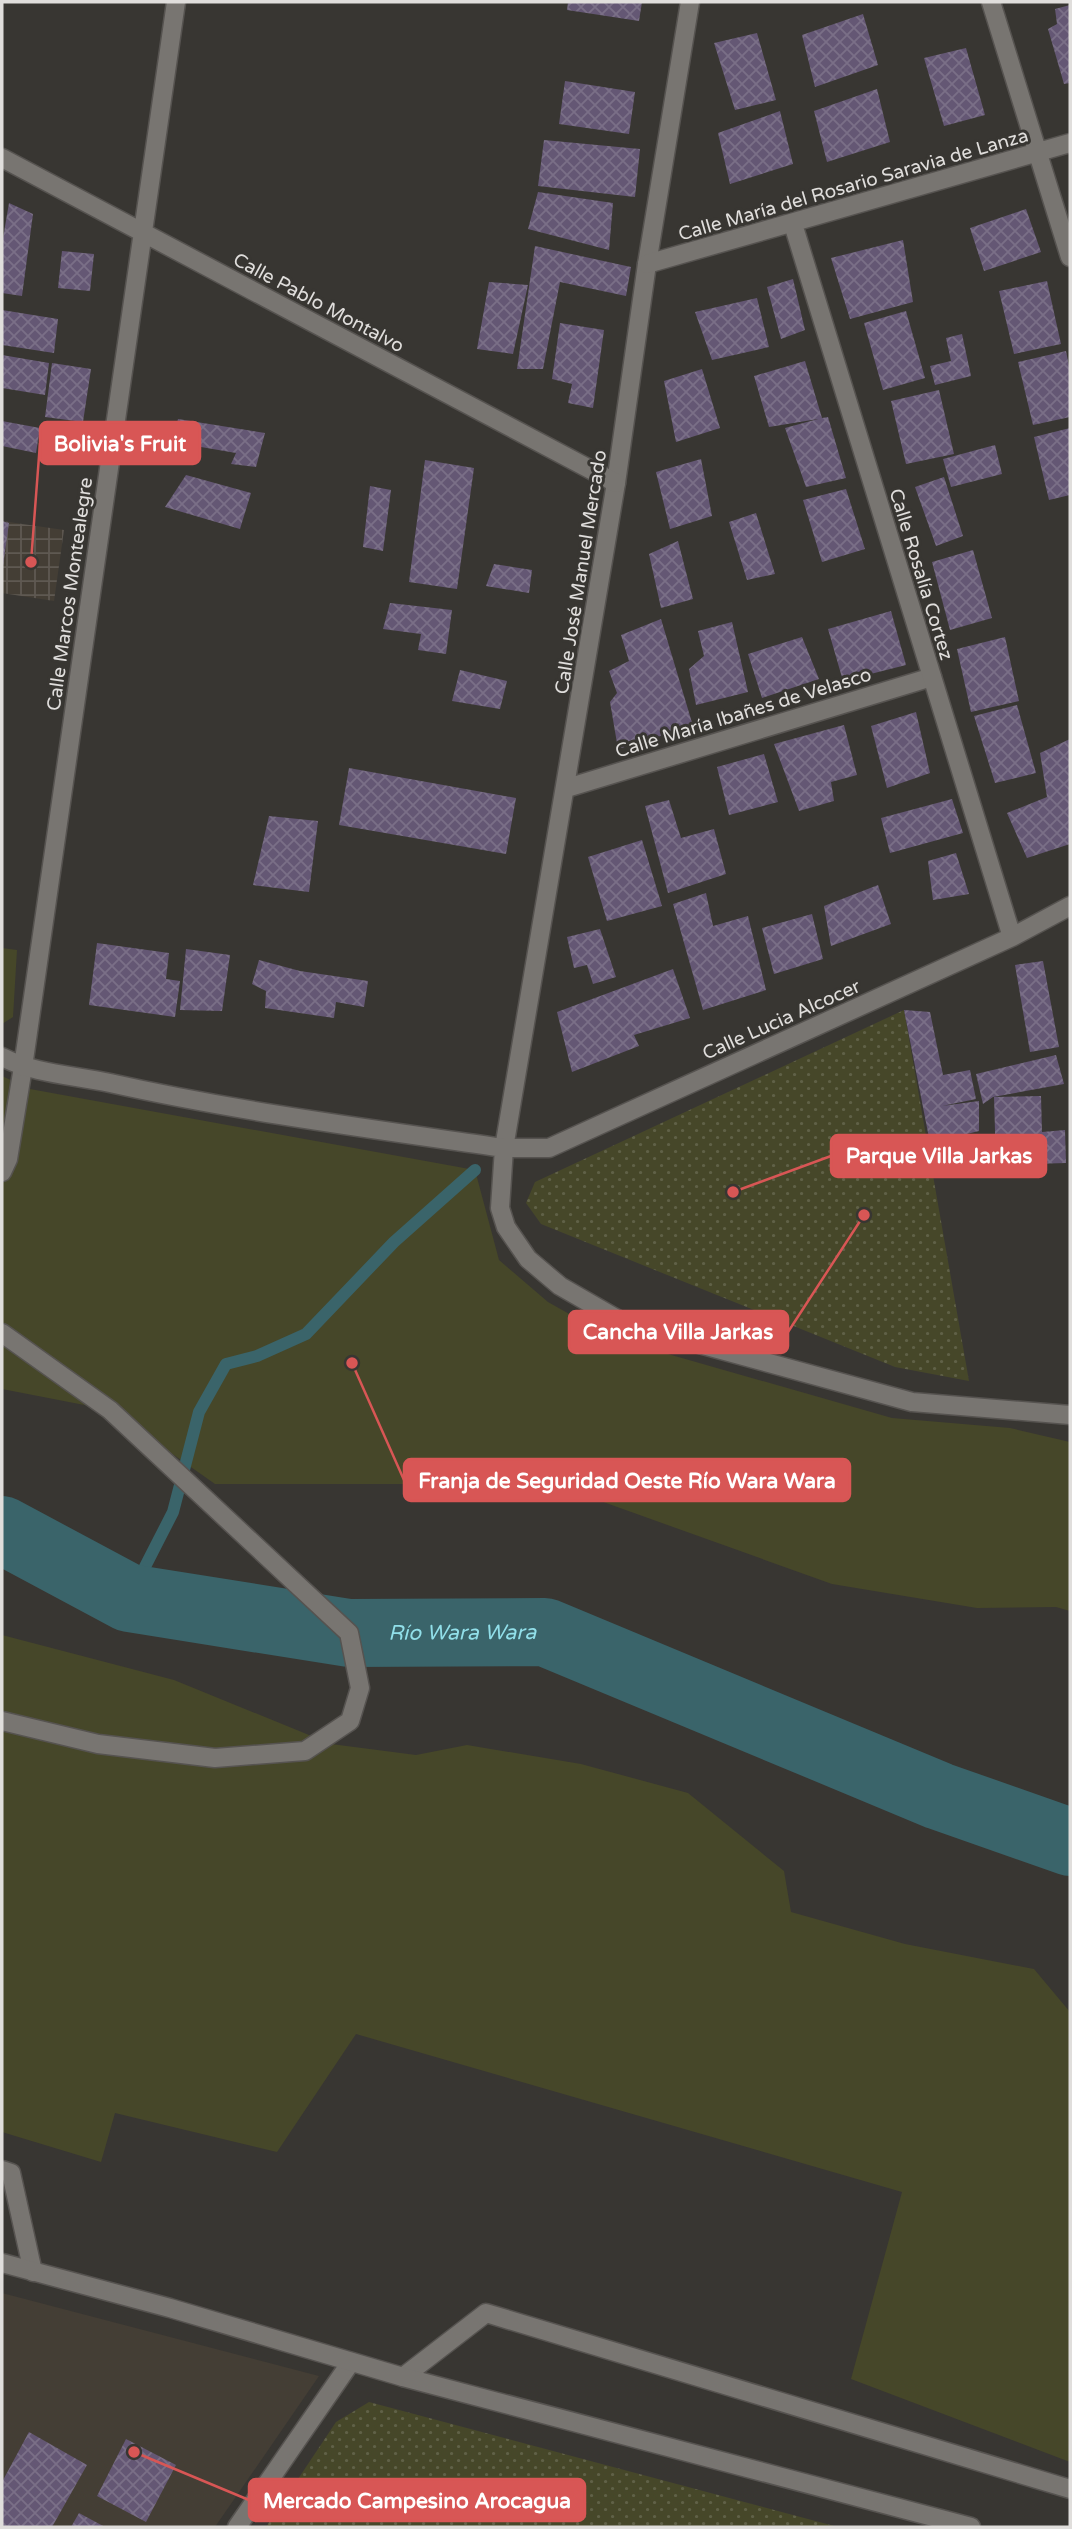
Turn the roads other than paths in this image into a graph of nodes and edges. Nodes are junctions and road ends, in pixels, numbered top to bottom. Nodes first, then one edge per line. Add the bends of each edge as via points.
1 (176, 2) edge
2 (690, 2) edge
3 (991, 2) edge
4 (1070, 144) edge
5 (1038, 153) junction
6 (2, 158) edge
7 (793, 224) junction
8 (142, 232) junction
9 (1070, 257) edge
10 (647, 264) junction
11 (616, 483) junction
12 (932, 677) junction
13 (567, 788) junction
14 (1070, 906) edge
15 (1012, 937) junction
16 (2, 1057) edge
17 (23, 1067) junction
18 (504, 1148) junction
19 (2, 1172) edge
20 (2, 1333) edge
21 (1070, 1415) edge
22 (2, 1721) edge
23 (2, 2169) edge
24 (2, 2263) edge
25 (33, 2272) junction
26 (351, 2362) junction
27 (403, 2377) junction
28 (1070, 2489) edge
29 (237, 2527) edge
30 (971, 2527) edge

1 - 8 street, Calle Marcos Montealegre
2 - 10 street, Calle José Manuel Mercado
3 - 5 street
4 - 5 street, Calle María del Rosario Saravia de Lanza
5 - 7 street, Calle María del Rosario Saravia de Lanza
5 - 9 street
6 - 8 street, Calle Pablo Montalvo
7 - 10 street, Calle María del Rosario Saravia de Lanza
7 - 12 street, Calle Rosalía Cortez
8 - 11 street, Calle Pablo Montalvo
8 - 17 street, Calle Marcos Montealegre
10 - 11 street, Calle José Manuel Mercado
11 - 13 street, Calle José Manuel Mercado
12 - 13 street, Calle María Ibañes de Velasco
12 - 15 street, Calle Rosalía Cortez
13 - 18 street, Calle José Manuel Mercado
14 - 15 street, Calle Lucia Alcocer
15 - 18 street, Calle Lucia Alcocer via 548,1148
16 - 17 street, Calle Lucia Alcocer
17 - 18 street, Calle Lucia Alcocer via 209,1105
17 - 19 street, Calle Marcos Montealegre
18 - 21 street, Calle José Manuel Mercado via 500,1208 506,1227 528,1259 560,1286 626,1324 912,1402
20 - 22 street via 110,1410 349,1633 360,1688 350,1721 305,1751 215,1758 98,1744
23 - 25 street via 11,2173
24 - 25 street
25 - 26 street
26 - 27 street
26 - 29 street
27 - 28 street via 486,2313
27 - 30 street

